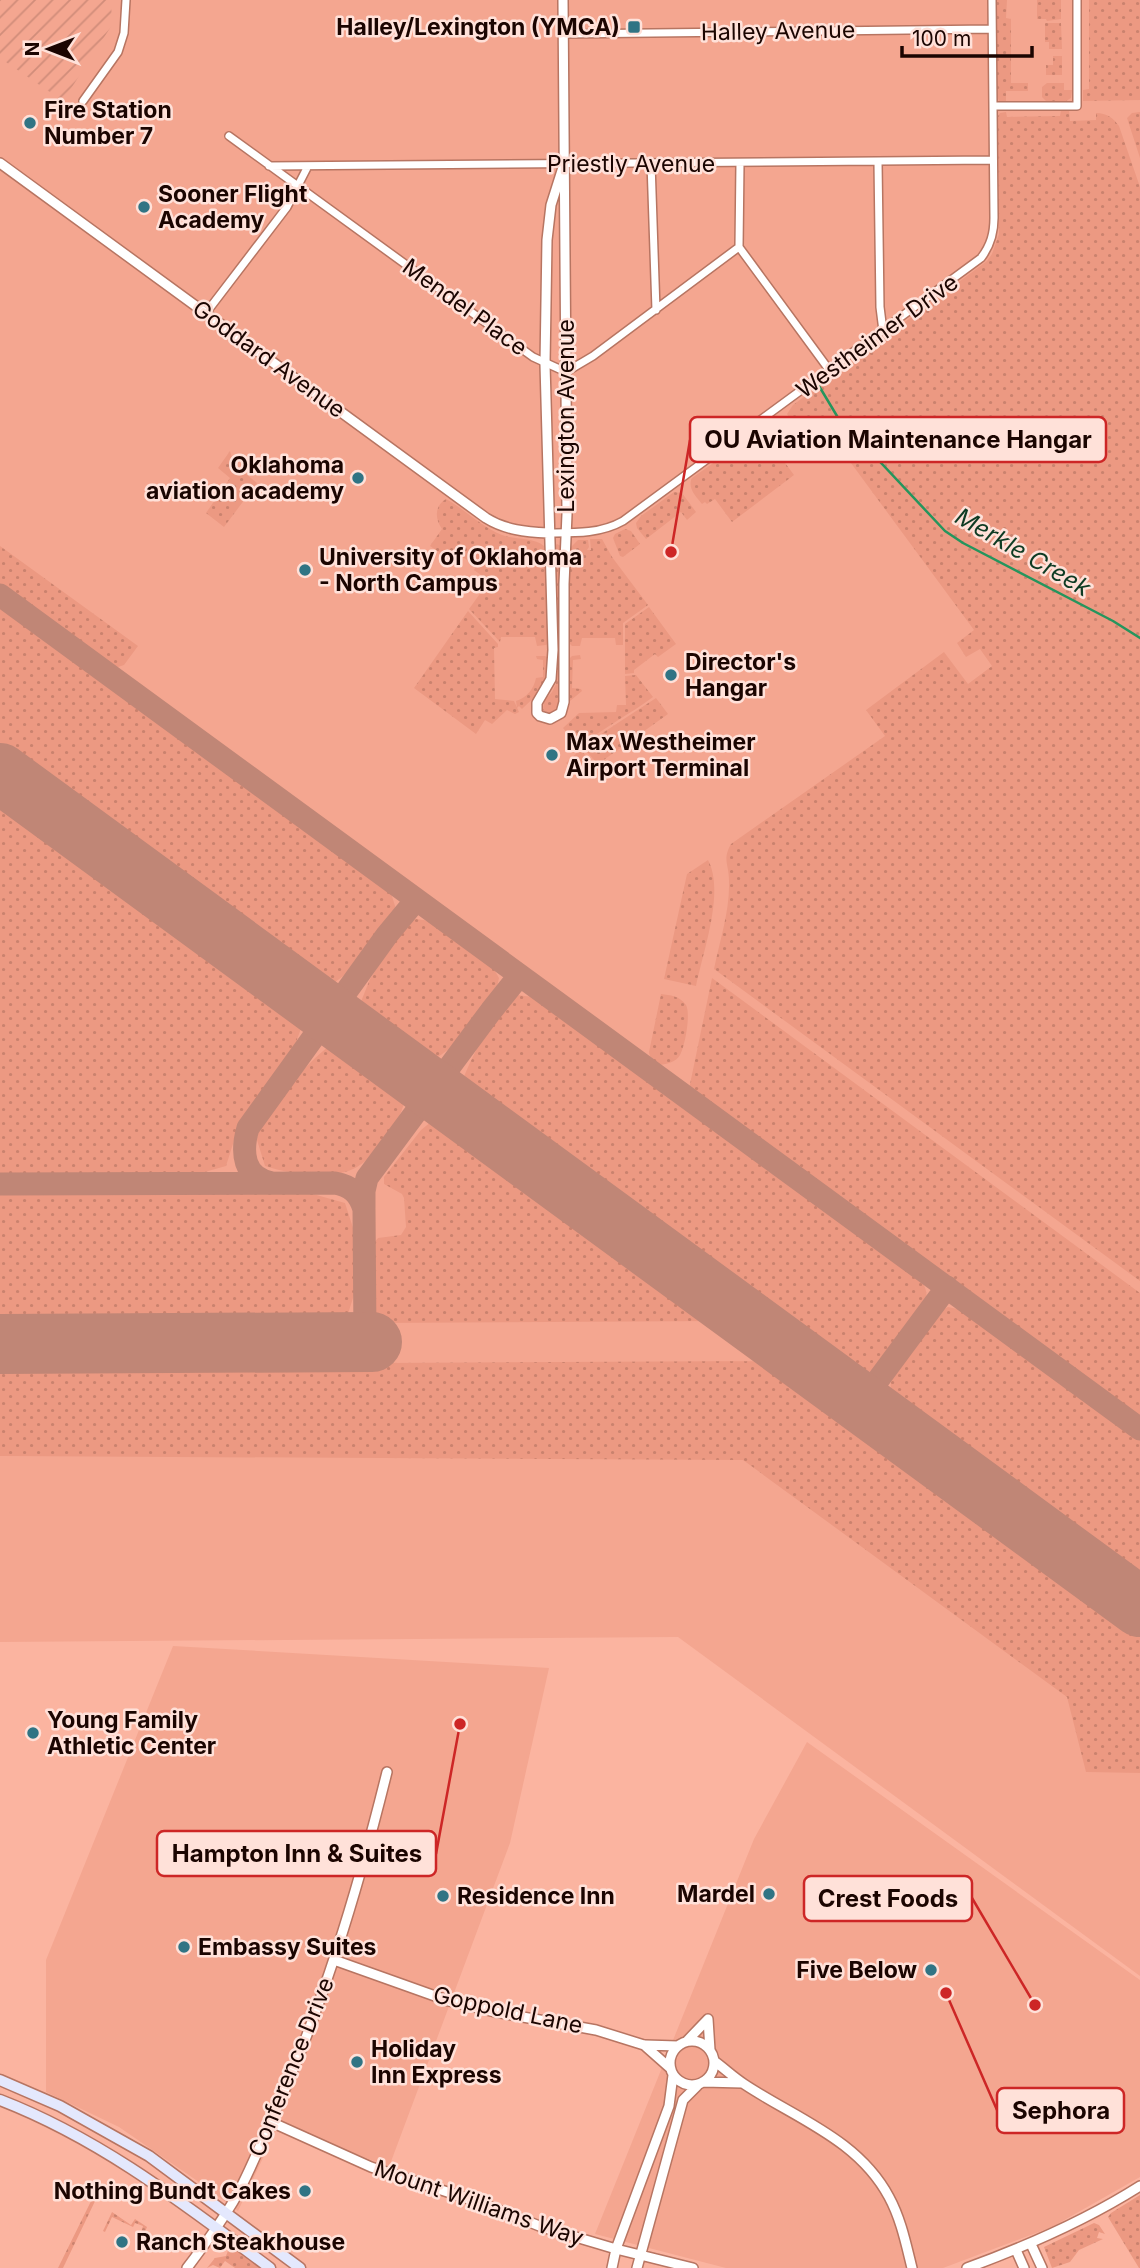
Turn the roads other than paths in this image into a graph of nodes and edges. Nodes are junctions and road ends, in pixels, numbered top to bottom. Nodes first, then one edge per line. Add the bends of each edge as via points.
1 (126, 0) edge
2 (563, 0) edge
3 (992, 0) edge
4 (1077, 0) edge
5 (992, 29) junction
6 (563, 34) junction
7 (83, 101) dead end
8 (993, 106) junction
9 (229, 136) dead end
10 (993, 160) junction
11 (878, 162) junction
12 (0, 163) edge
13 (651, 163) junction
14 (740, 163) junction
15 (564, 164) junction
16 (270, 166) junction
17 (308, 166) junction
18 (298, 186) junction
19 (740, 247) junction
20 (656, 310) junction
21 (206, 313) junction
22 (883, 331) junction
23 (545, 364) junction
24 (830, 371) junction
25 (566, 372) junction
26 (548, 533) junction
27 (566, 533) junction
28 (387, 1772) dead end
29 (327, 1846) dead end
30 (366, 1857) junction
31 (334, 1960) junction
32 (682, 2044) junction
33 (644, 2045) junction
34 (710, 2050) junction
35 (714, 2060) junction
36 (672, 2071) junction
37 (0, 2080) edge
38 (701, 2083) junction
39 (743, 2083) junction
40 (0, 2086) edge
41 (20, 2088) junction
42 (0, 2100) edge
43 (271, 2122) junction
44 (1140, 2186) edge
45 (226, 2212) junction
46 (216, 2228) junction
47 (1031, 2244) junction
48 (616, 2249) junction
49 (1016, 2250) junction
50 (641, 2255) junction
51 (187, 2268) edge
52 (270, 2268) edge
53 (300, 2268) edge
54 (612, 2268) edge
55 (638, 2268) edge
56 (693, 2268) edge
57 (912, 2268) edge
58 (967, 2268) edge
59 (1024, 2268) edge
60 (1042, 2268) edge

1 - 7 street via 118,52
2 - 6 street, Lexington Avenue
3 - 5 street, Westheimer Drive
4 - 8 street via 1077,106
5 - 6 street, Halley Avenue
5 - 8 street, Westheimer Drive
6 - 15 street, Lexington Avenue
8 - 10 street, Westheimer Drive
9 - 16 street, Mendel Place
10 - 11 street, Priestly Avenue
10 - 22 street, Westheimer Drive via 994,233 987,250
11 - 14 street, Priestly Avenue
11 - 22 street
12 - 21 street, Goddard Avenue
13 - 14 street, Priestly Avenue
13 - 15 street, Priestly Avenue
13 - 20 street
14 - 19 street
15 - 17 street, Priestly Avenue
15 - 23 street, Lexington Avenue via 548,222
15 - 25 street, Lexington Avenue
16 - 17 street, Priestly Avenue
16 - 18 street, Mendel Place
17 - 18 street
18 - 21 street
18 - 23 street, Mendel Place
19 - 20 street
19 - 24 street
20 - 25 street
21 - 26 street, Goddard Avenue via 486,518 516,530
22 - 24 street, Westheimer Drive
23 - 25 street, Mendel Place
23 - 26 street, Lexington Avenue
24 - 27 street, Westheimer Drive via 627,519 613,527
25 - 27 street, Lexington Avenue
26 - 27 street, Westheimer Drive
26 - 27 street, Lexington Avenue via 552,675 536,708 540,716 550,719 561,713 564,702
28 - 30 street, Conference Drive
29 - 30 street
30 - 31 street, Conference Drive
31 - 33 street, Goppold Lane via 450,2001 596,2030
31 - 43 street, Conference Drive
32 - 33 street, Goppold Lane
32 - 34 street via 699,2042
32 - 34 street via 708,2020
32 - 36 street via 671,2056
33 - 36 street, Goppold Lane
34 - 35 street
35 - 38 street via 713,2070
35 - 39 street
36 - 38 street via 684,2084
36 - 48 street via 669,2106
37 - 41 main road
38 - 39 street
38 - 50 street via 683,2100
39 - 57 street via 829,2134 869,2169 888,2194
40 - 41 main road
41 - 45 main road via 114,2135
42 - 46 main road via 111,2154
43 - 45 street, Conference Drive
43 - 48 street, Mount Williams Way via 370,2167
44 - 47 street
45 - 46 street, Conference Drive
45 - 53 main road
46 - 51 street, Conference Drive
46 - 52 main road
47 - 49 street
47 - 60 street
48 - 50 street, Mount Williams Way
48 - 54 street
49 - 58 street
49 - 59 street
50 - 55 street
50 - 56 street, Mount Williams Way

